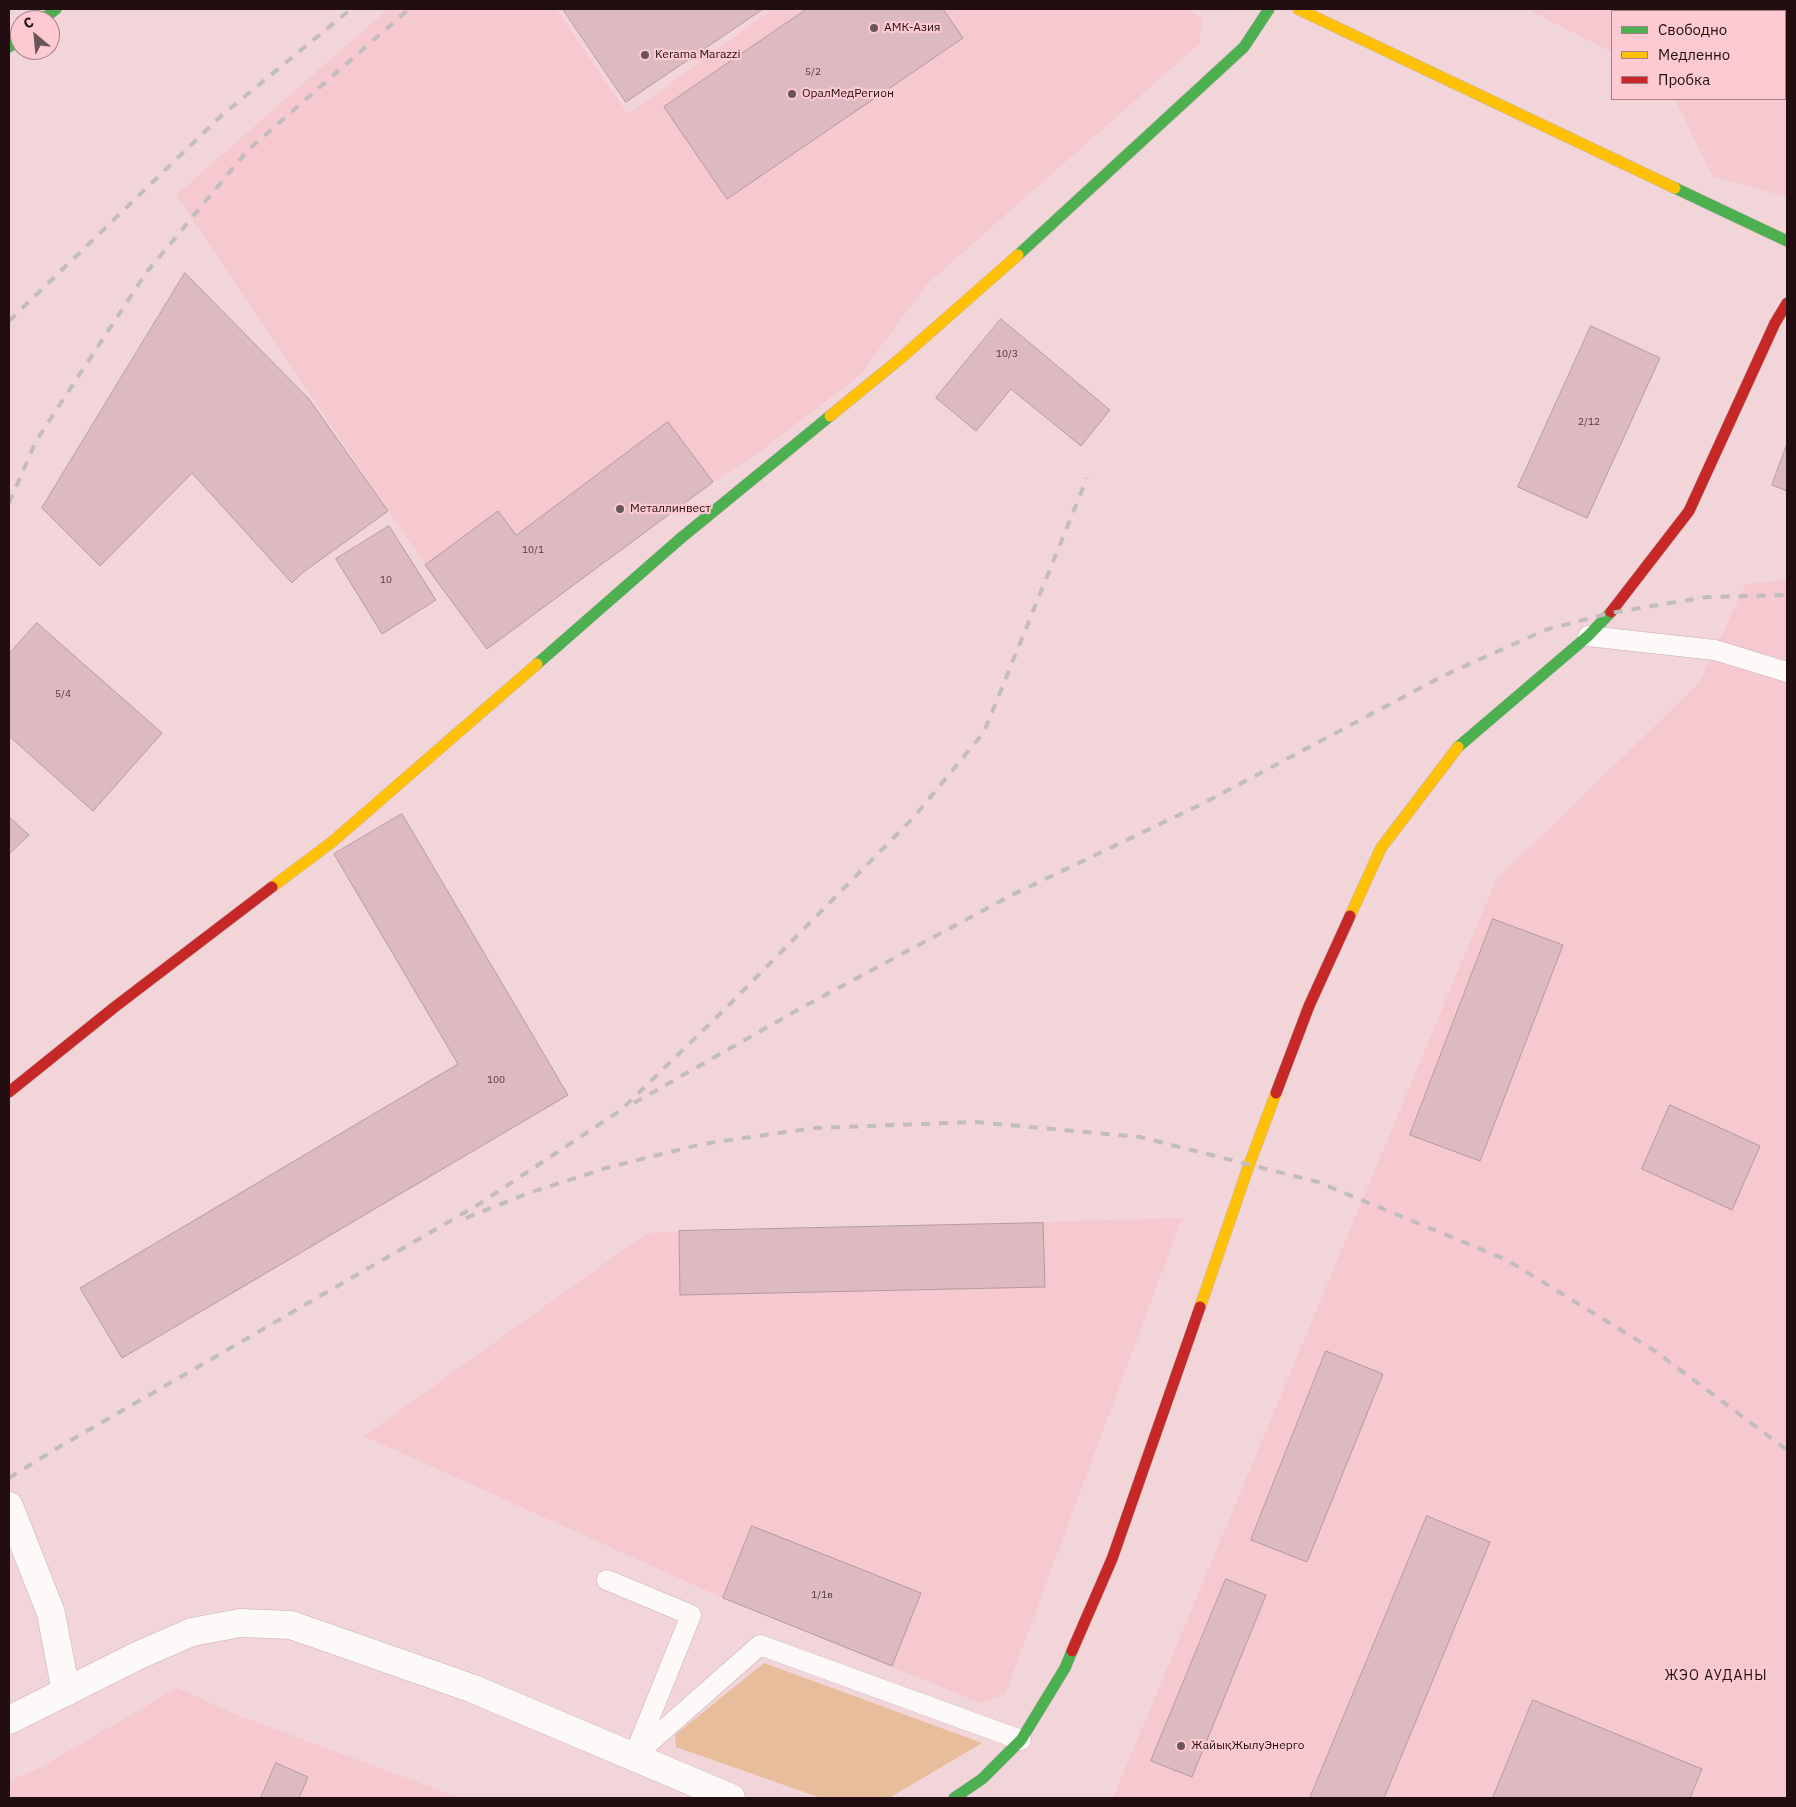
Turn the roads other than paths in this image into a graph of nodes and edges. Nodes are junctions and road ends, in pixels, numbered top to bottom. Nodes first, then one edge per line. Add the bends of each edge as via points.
1 (1269, 9) edge
2 (1298, 9) edge
3 (1787, 241) edge
4 (1787, 303) edge
5 (1588, 636) junction
6 (1787, 672) edge
7 (9, 1092) edge
8 (9, 1506) edge
9 (607, 1580) dead end
10 (66, 1692) junction
11 (9, 1720) edge
12 (1022, 1740) junction
13 (634, 1756) junction
14 (731, 1798) edge
15 (954, 1798) edge

1 - 7 street via 1244,47 901,358 681,538 332,842 116,1006
2 - 3 street
4 - 5 street via 1689,511 1610,613
5 - 6 lane via 1715,650
5 - 12 street via 1458,746 1381,848 1309,1006 1252,1156 1112,1559 1065,1668
8 - 10 street via 50,1613
9 - 13 lane via 691,1615
10 - 11 street
10 - 13 street via 192,1632 240,1623 292,1625 471,1688
12 - 13 lane via 760,1645
12 - 15 street via 982,1779
13 - 14 street

